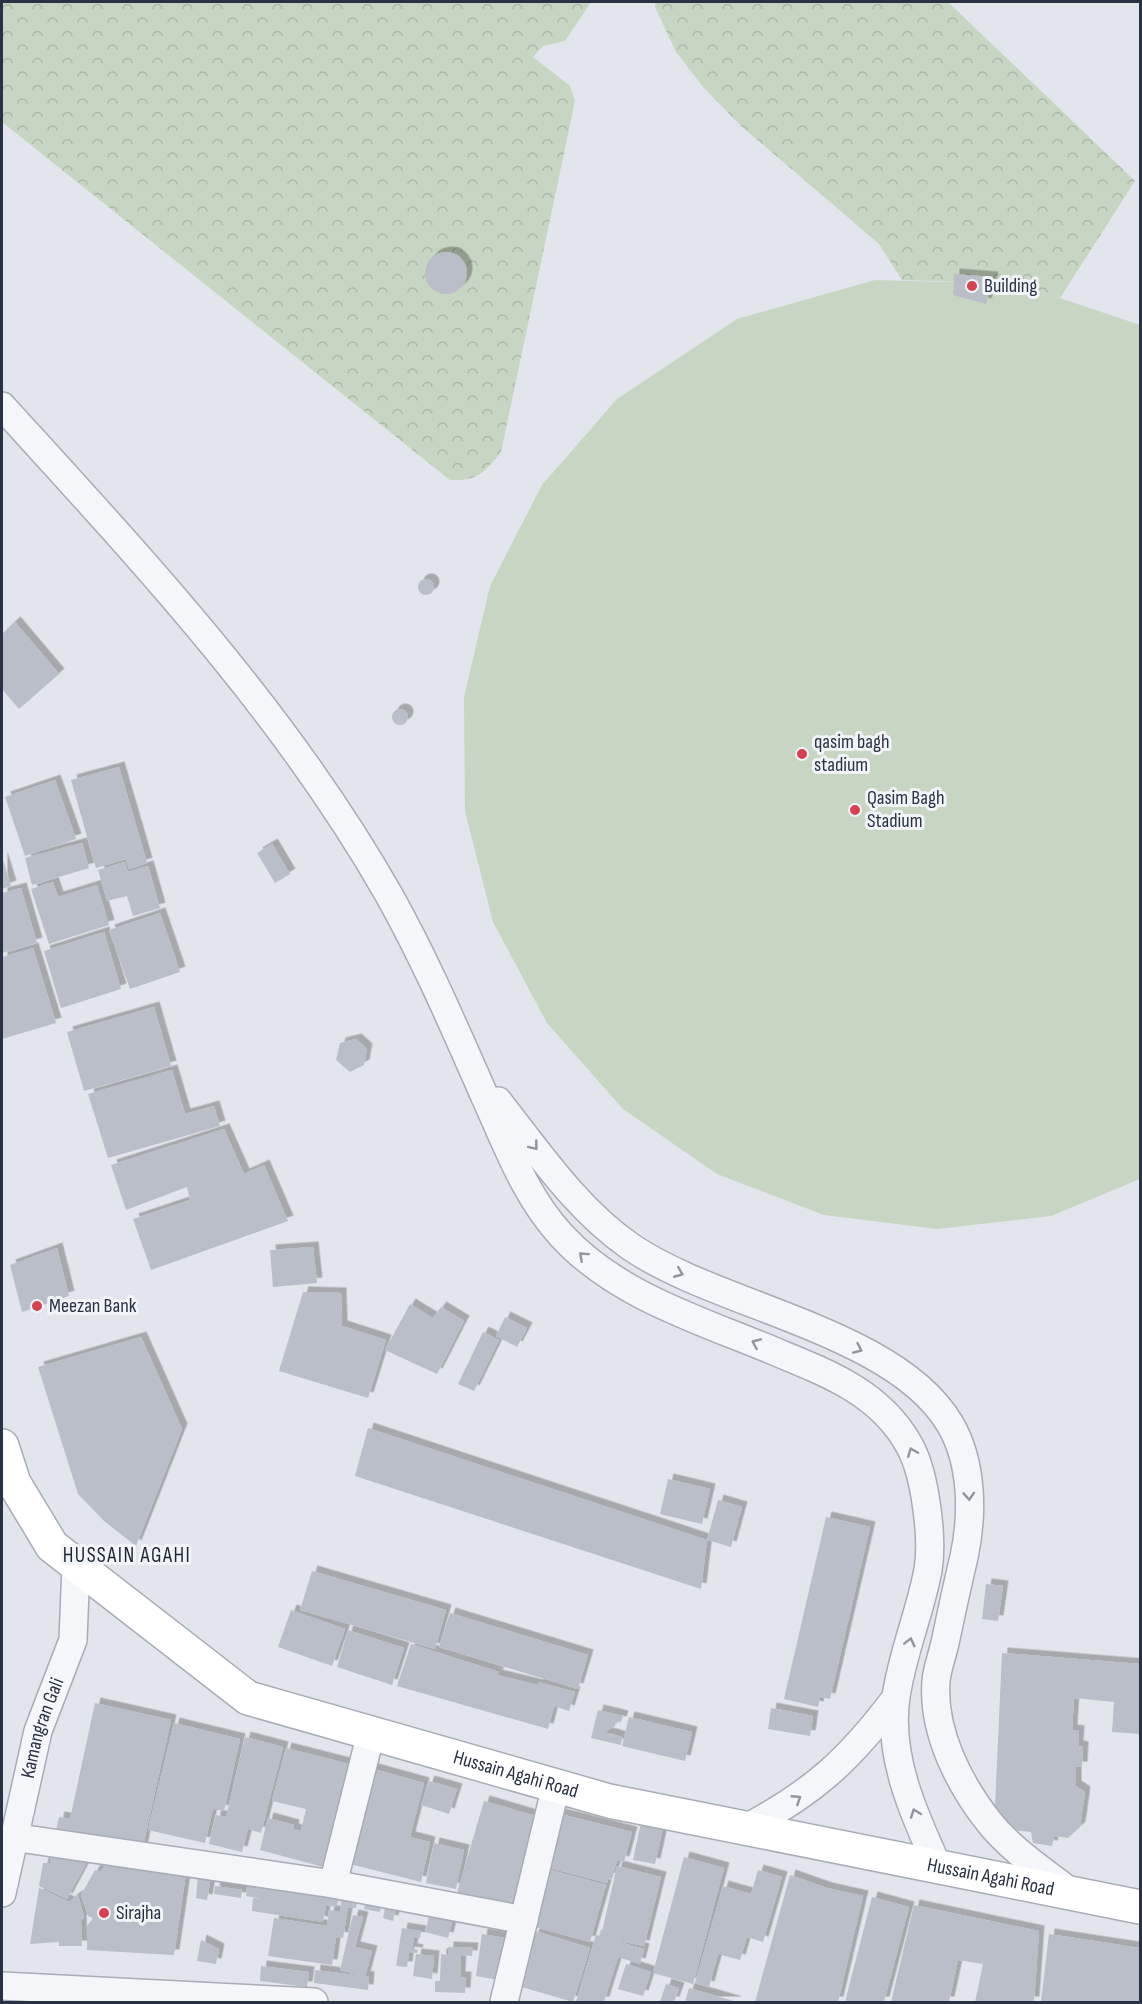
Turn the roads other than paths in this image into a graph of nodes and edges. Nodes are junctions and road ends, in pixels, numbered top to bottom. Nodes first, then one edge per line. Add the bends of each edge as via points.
1 (2, 406) edge
2 (472, 1067) junction
3 (2, 1446) edge
4 (76, 1565) junction
5 (895, 1699) junction
6 (371, 1733) junction
7 (556, 1786) junction
8 (746, 1828) junction
9 (12, 1837) junction
10 (938, 1867) junction
11 (333, 1884) junction
12 (2, 1893) edge
13 (1073, 1894) junction
14 (1140, 1907) edge
15 (524, 1920) junction
16 (2, 1986) edge
17 (314, 2002) edge
18 (504, 2002) edge

1 - 2 street via 160,580 273,717 310,769 391,898
5 -> 2 street via 928,1569 930,1545 922,1478 909,1444 867,1396 837,1377 644,1296 598,1269 560,1235 526,1188
2 -> 13 street via 559,1179 630,1246 667,1268 870,1354 907,1377 951,1424 970,1492 970,1529 936,1682 946,1751 989,1822 1017,1850
3 - 4 main road, Hussain Agahi Road via 14,1483 52,1546
4 - 6 main road, Hussain Agahi Road via 248,1698
4 - 9 street, Kamangran Gali via 73,1640 38,1731
8 -> 5 street via 802,1797 821,1781 868,1736
10 -> 5 street via 899,1762
6 - 7 main road, Hussain Agahi Road
6 - 11 street
7 - 8 main road, Hussain Agahi Road via 609,1801
7 - 15 street
8 - 10 main road, Hussain Agahi Road
9 - 11 street
9 - 12 street, Kamangran Gali
10 - 13 main road, Hussain Agahi Road
11 - 15 street
13 - 14 main road, Hussain Agahi Road
15 - 18 street
16 - 17 street

